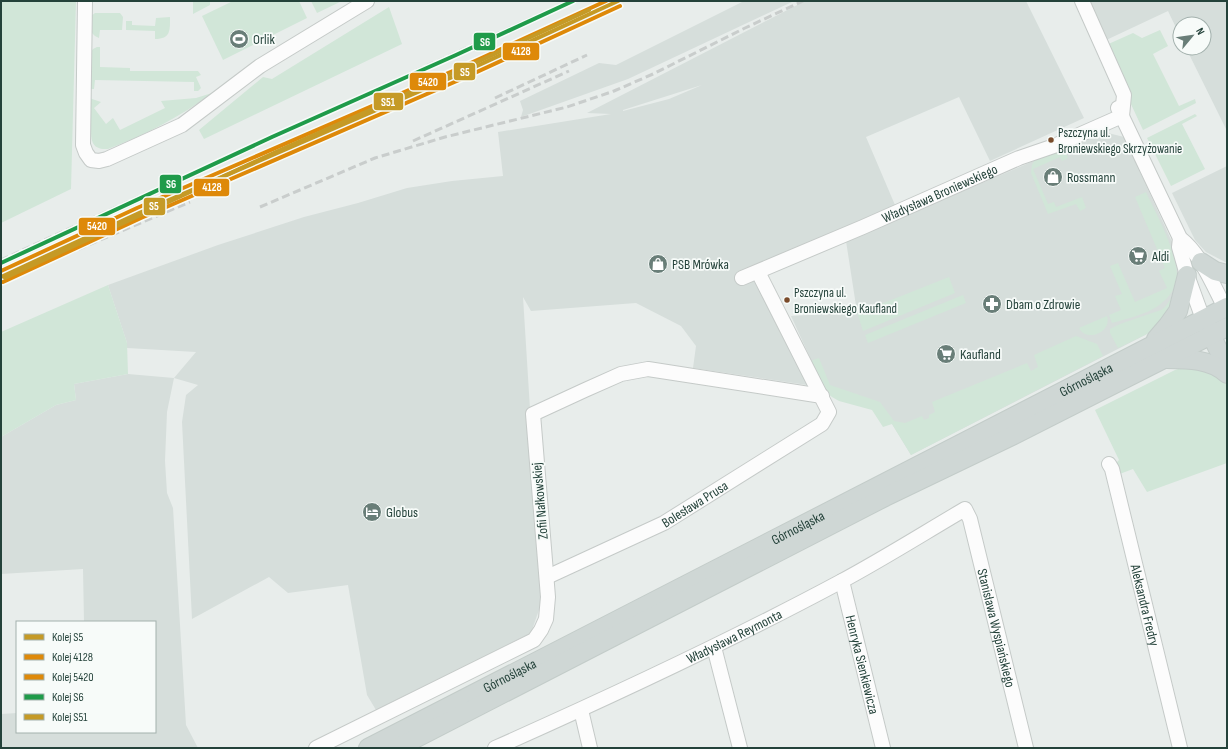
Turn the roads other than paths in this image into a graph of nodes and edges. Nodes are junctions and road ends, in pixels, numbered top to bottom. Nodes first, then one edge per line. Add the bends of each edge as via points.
1 (85, 1) edge
2 (366, 1) edge
3 (1082, 1) edge
4 (1120, 112) junction
5 (1180, 238) junction
6 (1200, 262) junction
7 (758, 272) junction
8 (1227, 274) edge
9 (1187, 275) junction
10 (742, 278) dead end
11 (1226, 309) edge
12 (1203, 319) junction
13 (1227, 327) edge
14 (1210, 336) junction
15 (1148, 346) junction
16 (1166, 359) junction
17 (1227, 367) edge
18 (1227, 374) edge
19 (822, 396) junction
20 (1109, 464) dead end
21 (965, 509) joint
22 (547, 576) junction
23 (842, 581) junction
24 (714, 647) junction
25 (581, 710) junction
26 (316, 748) edge
27 (368, 748) edge
28 (397, 748) edge
29 (495, 748) edge
30 (590, 748) edge
31 (740, 748) edge
32 (884, 748) edge
33 (1026, 748) edge
34 (1180, 748) edge

1 - 2 street via 83,145 91,160 99,161 107,160 182,125 260,66
3 - 4 street via 1124,95
4 - 5 street
4 - 7 street, Władysława Broniewskiego via 1054,146 1019,158
5 - 6 street via 1188,244
5 - 9 street via 1179,247
6 - 8 main road
6 - 11 street
7 - 10 street, Władysława Broniewskiego
7 - 19 street
9 - 12 street
9 - 15 main road via 1178,311
11 - 12 main road, Górnośląska
12 - 14 main road
12 - 15 main road, Górnośląska
13 - 14 main road, Górnośląska
14 - 16 main road, Górnośląska
14 - 17 main road
15 - 27 main road, Górnośląska
16 - 18 main road via 1183,359 1215,365
16 - 28 main road, Górnośląska via 872,504
19 - 22 street, Bolesława Prusa via 829,412 822,424 664,523
19 - 22 street, Zofii Nałkowskiej via 648,369 622,374 533,414
20 - 34 street, Aleksandra Fredry
21 - 23 street, Władysława Reymonta
21 - 33 street, Stanisława Wyspiańskiego via 970,519
22 - 26 street, Zofii Nałkowskiej via 546,619 534,640
23 - 24 street, Władysława Reymonta
23 - 32 street, Henryka Sienkiewicza
24 - 25 street, Władysława Reymonta
24 - 31 street
25 - 29 street, Władysława Reymonta
25 - 30 street

